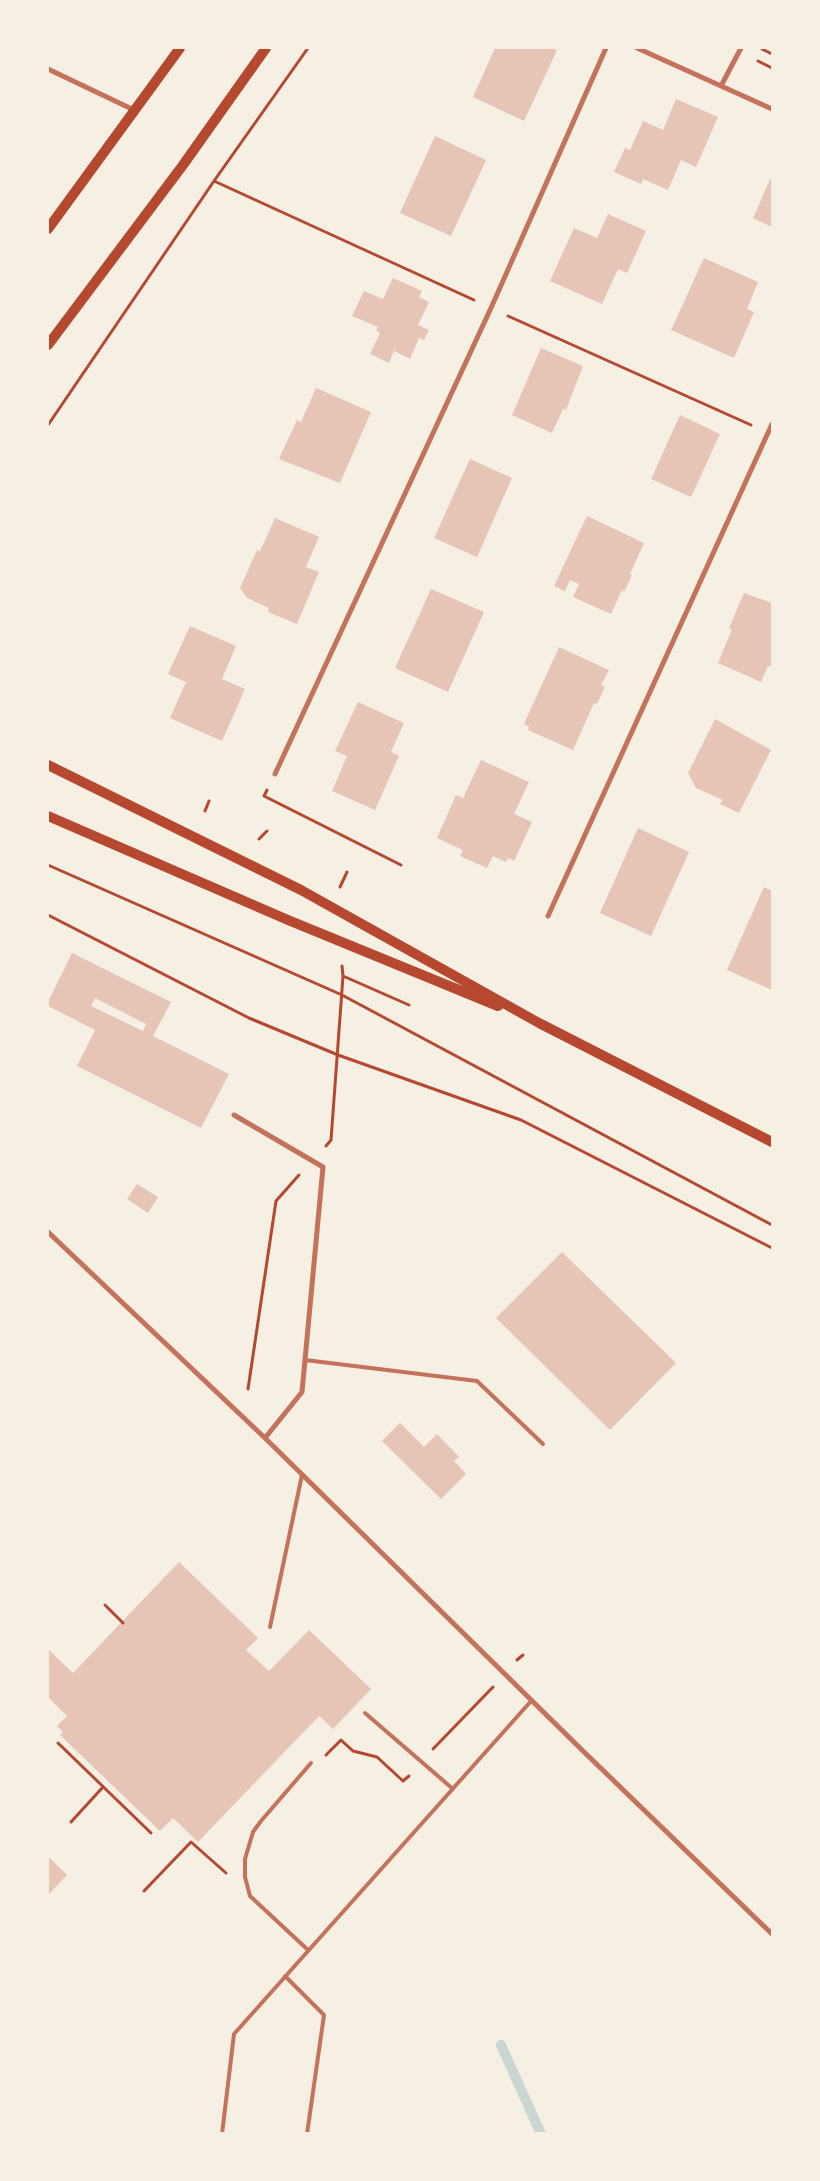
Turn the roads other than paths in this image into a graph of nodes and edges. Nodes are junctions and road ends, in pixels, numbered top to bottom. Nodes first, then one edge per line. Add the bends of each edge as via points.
1 (180, 48) edge
2 (266, 48) edge
3 (606, 48) edge
4 (637, 48) edge
5 (741, 48) edge
6 (48, 69) edge
7 (721, 86) junction
8 (772, 109) edge
9 (134, 111) junction
10 (48, 229) edge
11 (48, 345) edge
12 (772, 424) edge
13 (48, 765) edge
14 (275, 774) road end
15 (48, 816) edge
16 (548, 916) dead end
17 (539, 1023) junction
18 (234, 1115) dead end
19 (772, 1142) edge
20 (48, 1232) edge
21 (305, 1360) junction
22 (265, 1438) junction
23 (543, 1444) dead end
24 (302, 1475) junction
25 (270, 1627) dead end
26 (532, 1700) junction
27 (365, 1713) dead end
28 (310, 1763) dead end
29 (452, 1789) junction
30 (772, 1934) edge
31 (308, 1950) junction
32 (285, 1976) junction
33 (222, 2134) edge
34 (307, 2134) edge

1 - 9 main road
2 - 11 main road
3 - 14 street via 491,308
4 - 7 street
5 - 7 street
6 - 9 street
7 - 8 street
9 - 10 main road
12 - 16 street
13 - 17 main road via 302,890
15 - 17 main road via 288,920
17 - 19 main road
18 - 21 street via 323,1167
20 - 22 street
21 - 22 street via 302,1392
21 - 23 lane via 477,1381
22 - 24 street
24 - 25 lane
24 - 26 street
26 - 29 lane
26 - 30 street
27 - 29 lane
28 - 31 lane via 253,1832 245,1859 250,1896
29 - 31 lane
31 - 32 lane
32 - 33 lane via 234,2034
32 - 34 lane via 324,2015

